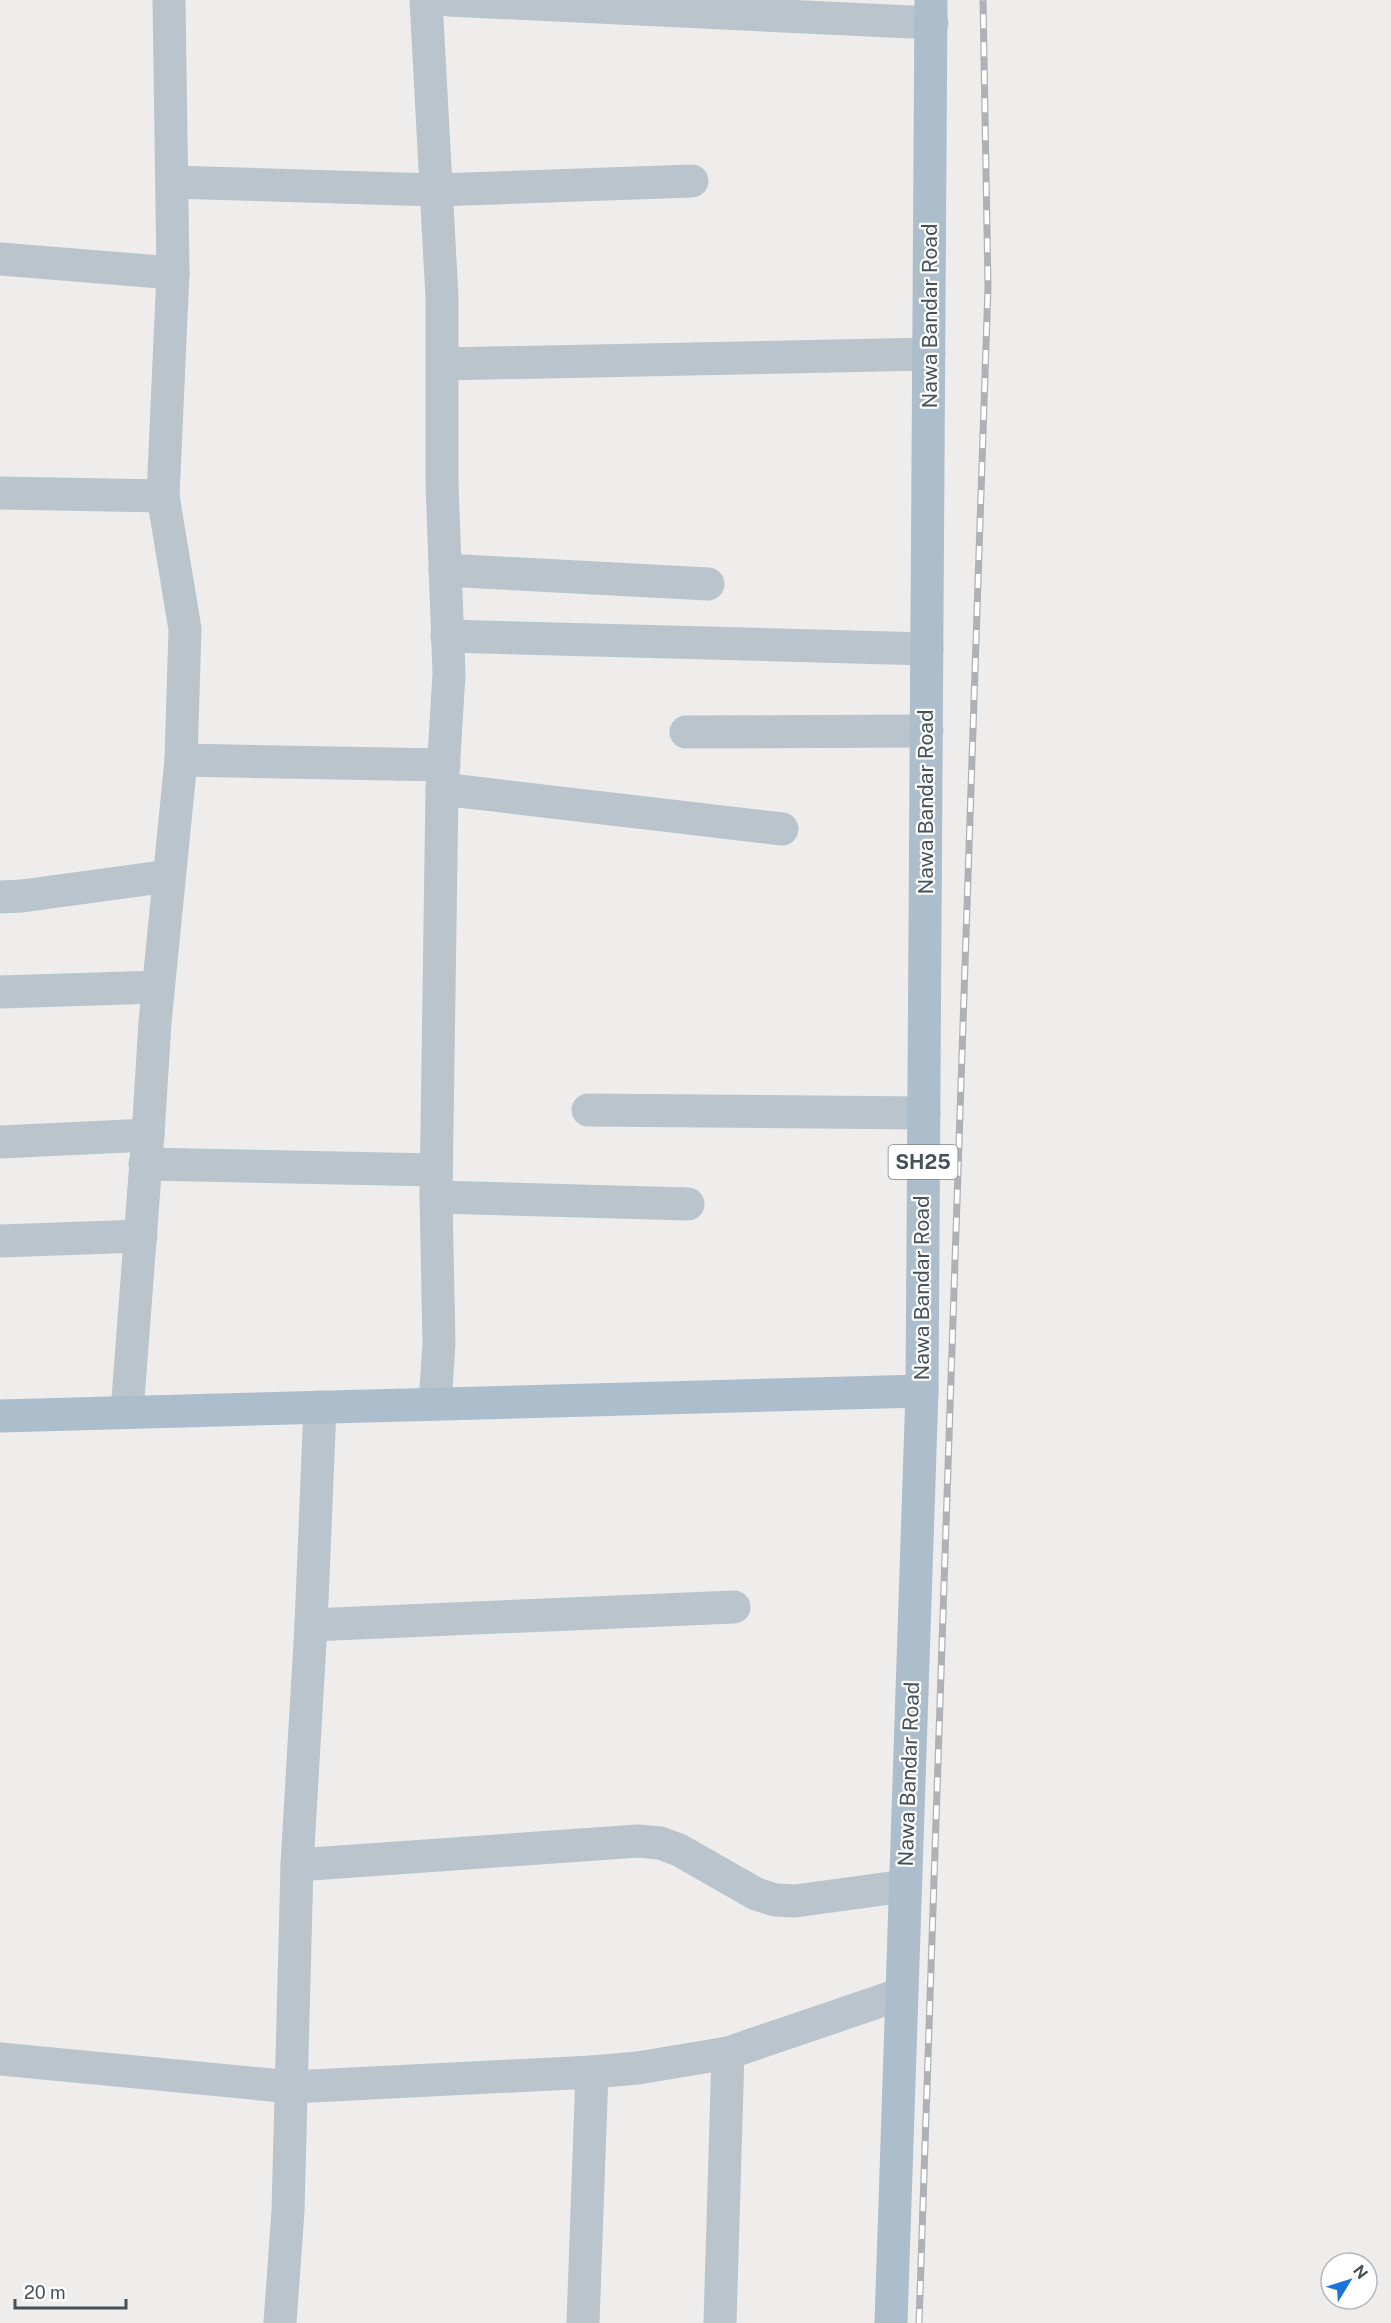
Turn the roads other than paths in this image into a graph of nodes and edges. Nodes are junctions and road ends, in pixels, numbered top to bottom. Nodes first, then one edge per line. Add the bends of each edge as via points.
1 (169, 0) edge
2 (426, 0) edge
3 (461, 0) edge
4 (932, 11) edge
5 (692, 181) dead end
6 (172, 182) junction
7 (436, 190) junction
8 (0, 259) edge
9 (173, 273) junction
10 (929, 354) junction
11 (442, 364) junction
12 (0, 493) edge
13 (164, 496) junction
14 (445, 570) junction
15 (708, 584) dead end
16 (447, 636) junction
17 (927, 650) junction
18 (927, 731) junction
19 (686, 732) dead end
20 (181, 760) junction
21 (443, 777) junction
22 (782, 829) dead end
23 (170, 876) junction
24 (0, 897) edge
25 (158, 987) junction
26 (0, 992) edge
27 (588, 1110) dead end
28 (924, 1113) junction
29 (0, 1142) edge
30 (147, 1150) junction
31 (436, 1183) junction
32 (688, 1203) dead end
33 (141, 1236) junction
34 (0, 1241) edge
35 (922, 1391) junction
36 (435, 1404) junction
37 (320, 1407) junction
38 (127, 1412) junction
39 (0, 1416) edge
40 (734, 1607) dead end
41 (311, 1625) junction
42 (297, 1865) junction
43 (905, 1886) junction
44 (902, 1994) junction
45 (728, 2053) junction
46 (0, 2059) edge
47 (592, 2072) junction
48 (292, 2087) junction
49 (280, 2323) edge
50 (582, 2323) edge
51 (720, 2323) edge
52 (891, 2323) edge

1 - 6 street
2 - 7 street
3 - 4 street
4 - 10 main road, Nawa Bandar Road / SH25
5 - 7 street
6 - 7 street
6 - 9 street
7 - 11 street
8 - 9 street
9 - 13 street
10 - 11 street
10 - 17 main road, Nawa Bandar Road / SH25
11 - 14 street
12 - 13 street
13 - 20 street via 185,629
14 - 15 street
14 - 16 street
16 - 17 street
16 - 21 street via 449,674
17 - 18 main road, Nawa Bandar Road / SH25
18 - 19 street
18 - 28 main road, Nawa Bandar Road / SH25
20 - 21 street
20 - 23 street
21 - 22 street
21 - 31 street
23 - 24 street
23 - 25 street
25 - 26 street
25 - 30 street
27 - 28 street
28 - 35 main road, Nawa Bandar Road / SH25
29 - 30 street
30 - 31 street
30 - 33 street
31 - 32 street
31 - 36 street via 439,1343
33 - 34 street
33 - 38 street
35 - 36 main road
35 - 43 main road, Nawa Bandar Road / SH25
36 - 37 main road
37 - 38 main road
37 - 41 street
38 - 39 main road
40 - 41 street
41 - 42 street
42 - 43 street via 638,1841 660,1842 679,1850 756,1894 776,1900 795,1901
42 - 48 street
43 - 44 main road, Nawa Bandar Road / SH25
44 - 45 street
44 - 52 main road, Nawa Bandar Road / SH25
45 - 47 street
45 - 51 street
46 - 48 street
47 - 48 street
47 - 50 street
48 - 49 street

